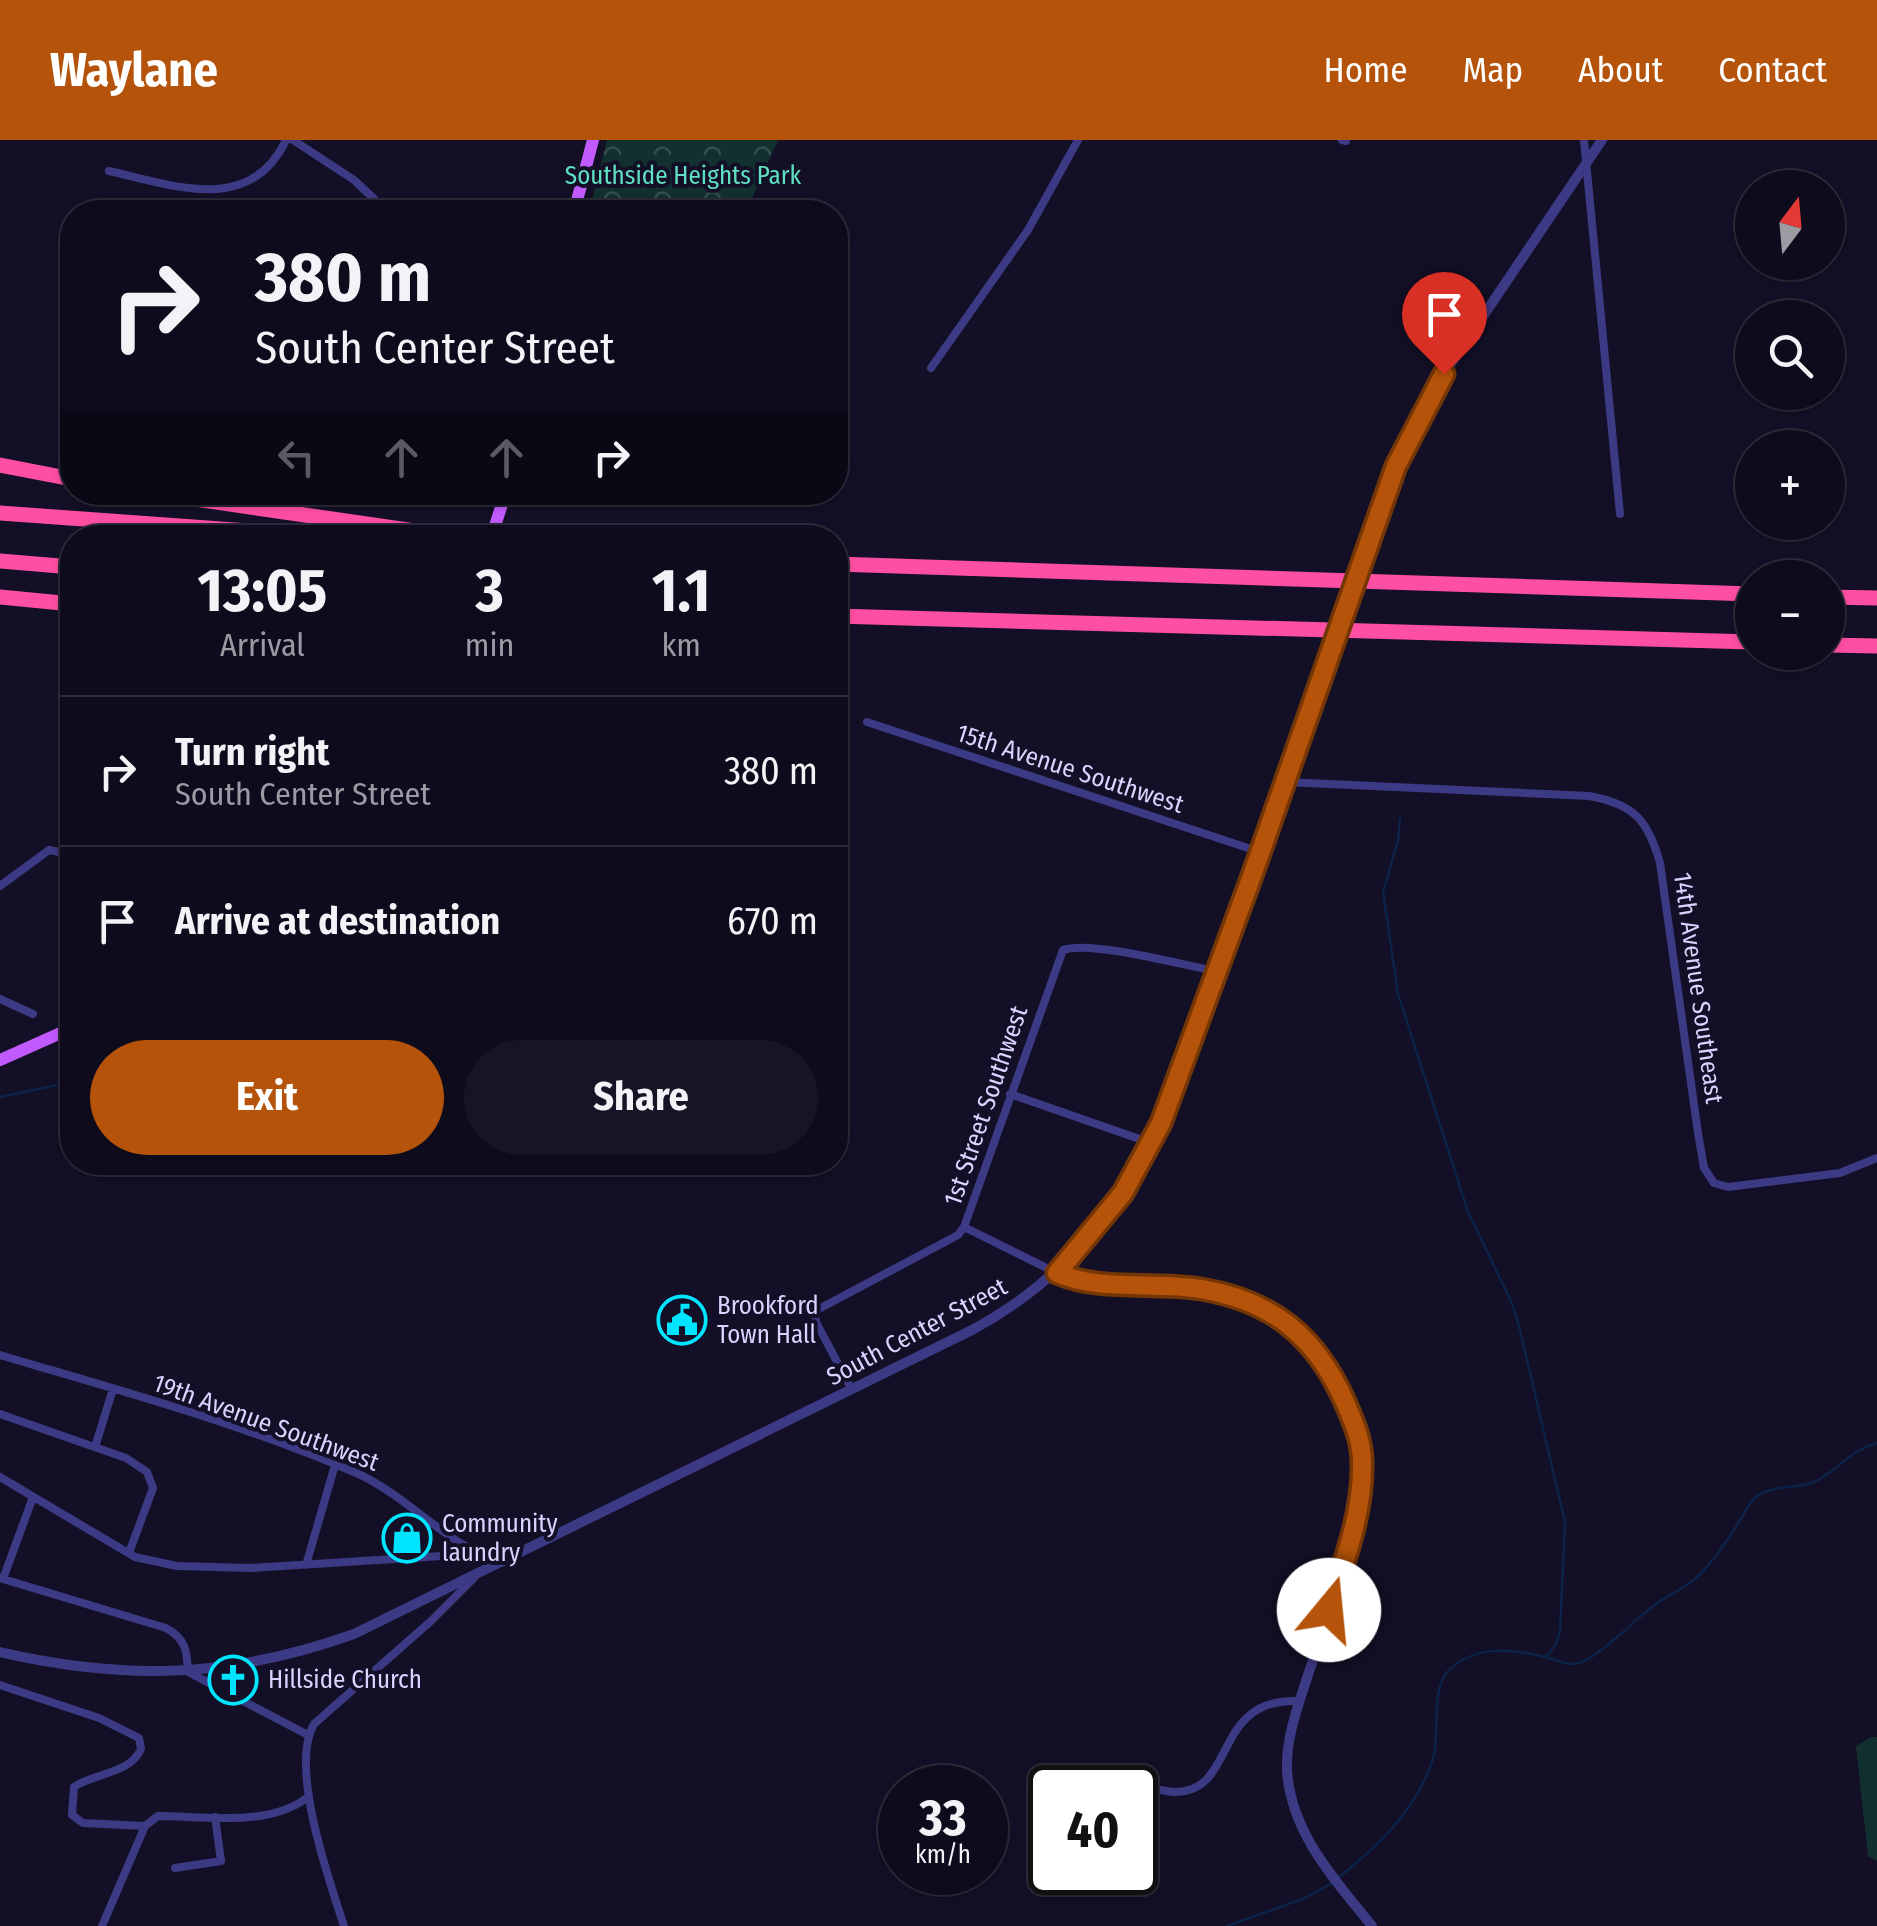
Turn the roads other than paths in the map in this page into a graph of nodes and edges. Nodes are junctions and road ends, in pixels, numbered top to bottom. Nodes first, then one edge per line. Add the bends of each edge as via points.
1 (290, 140) edge
2 (593, 140) edge
3 (1078, 140) edge
4 (1584, 140) edge
5 (1602, 140) edge
6 (1588, 162) junction
7 (109, 172) dead end
8 (375, 200) edge
9 (577, 200) edge
10 (931, 368) dead end
11 (0, 464) edge
12 (60, 477) edge
13 (237, 505) edge
14 (0, 513) edge
15 (1620, 514) dead end
16 (166, 525) edge
17 (374, 525) edge
18 (0, 561) edge
19 (848, 564) edge
20 (60, 566) edge
21 (1735, 593) edge
22 (1845, 597) edge
23 (0, 598) edge
24 (1877, 598) edge
25 (60, 604) edge
26 (60, 605) edge
27 (0, 606) edge
28 (848, 616) edge
29 (1735, 642) edge
30 (1845, 645) edge
31 (1877, 646) edge
32 (867, 722) dead end
33 (1285, 782) junction
34 (1260, 852) junction
35 (60, 855) edge
36 (0, 886) edge
37 (1215, 971) junction
38 (0, 1000) edge
39 (32, 1014) dead end
40 (60, 1033) edge
41 (0, 1060) edge
42 (1010, 1094) junction
43 (1151, 1143) junction
44 (1877, 1158) edge
45 (964, 1228) junction
46 (1057, 1273) junction
47 (0, 1355) edge
48 (113, 1389) junction
49 (852, 1390) junction
50 (0, 1414) edge
51 (95, 1447) junction
52 (335, 1465) junction
53 (0, 1477) edge
54 (32, 1497) junction
55 (129, 1553) junction
56 (474, 1554) junction
57 (502, 1563) junction
58 (306, 1565) junction
59 (474, 1578) junction
60 (2, 1579) edge
61 (0, 1652) edge
62 (188, 1672) junction
63 (0, 1685) edge
64 (1300, 1701) junction
65 (308, 1735) junction
66 (1158, 1788) edge
67 (309, 1796) junction
68 (216, 1817) junction
69 (145, 1826) junction
70 (175, 1868) dead end
71 (102, 1926) edge
72 (344, 1926) edge
73 (1372, 1926) edge

1 - 7 street via 264,172 226,189
1 - 8 street
2 - 9 main road
3 - 10 street via 1028,230
4 - 6 street
5 - 6 street, South Center Street
6 - 15 street
6 - 33 street, South Center Street via 1418,419
11 - 12 highway
13 - 17 highway
14 - 16 highway
18 - 20 highway
19 - 21 highway
22 - 24 highway
23 - 25 highway
26 - 27 highway
28 - 29 highway
30 - 31 highway
32 - 34 street, 15th Avenue Southwest
33 - 34 street, South Center Street
33 - 44 street, 14th Avenue Southeast via 1554,794 1626,806 1652,836 1660,863 1698,1133 1714,1183 1728,1187 1840,1173
34 - 37 street, South Center Street
35 - 36 street via 53,850
37 - 42 street, 1st Street Southwest via 1070,948 1059,955
37 - 43 street, South Center Street
38 - 39 street
40 - 41 main road
42 - 43 street
42 - 45 street, 1st Street Southwest
43 - 46 street, South Center Street via 1113,1207
45 - 46 street
45 - 49 street via 815,1311
46 - 49 street, South Center Street via 990,1320
46 - 64 street via 1090,1282 1198,1288 1245,1300 1302,1335 1334,1379 1360,1437 1361,1490
47 - 48 street, 19th Avenue Southwest
48 - 51 street
48 - 52 street, 19th Avenue Southwest
49 - 57 street, South Center Street
50 - 51 street
51 - 55 street via 139,1464 152,1480
52 - 56 street, 19th Avenue Southwest via 380,1485
52 - 58 street
53 - 54 street
54 - 55 street
54 - 60 street
55 - 58 street via 206,1568
56 - 57 street, 19th Avenue Southwest
56 - 58 street
57 - 59 street, South Center Street
59 - 62 street, South Center Street via 326,1644
59 - 65 street
60 - 62 street via 166,1628 182,1639
61 - 62 street, South Center Street via 102,1670
62 - 65 street
63 - 69 street via 139,1738 141,1750 129,1764 74,1787 71,1808 83,1823
64 - 66 street via 1268,1703 1246,1714 1211,1774 1192,1789
64 - 73 street via 1288,1758 1294,1807 1313,1848
65 - 67 street
67 - 68 street via 270,1812
67 - 72 street
68 - 69 street via 158,1816
68 - 70 street via 221,1861
69 - 71 street

